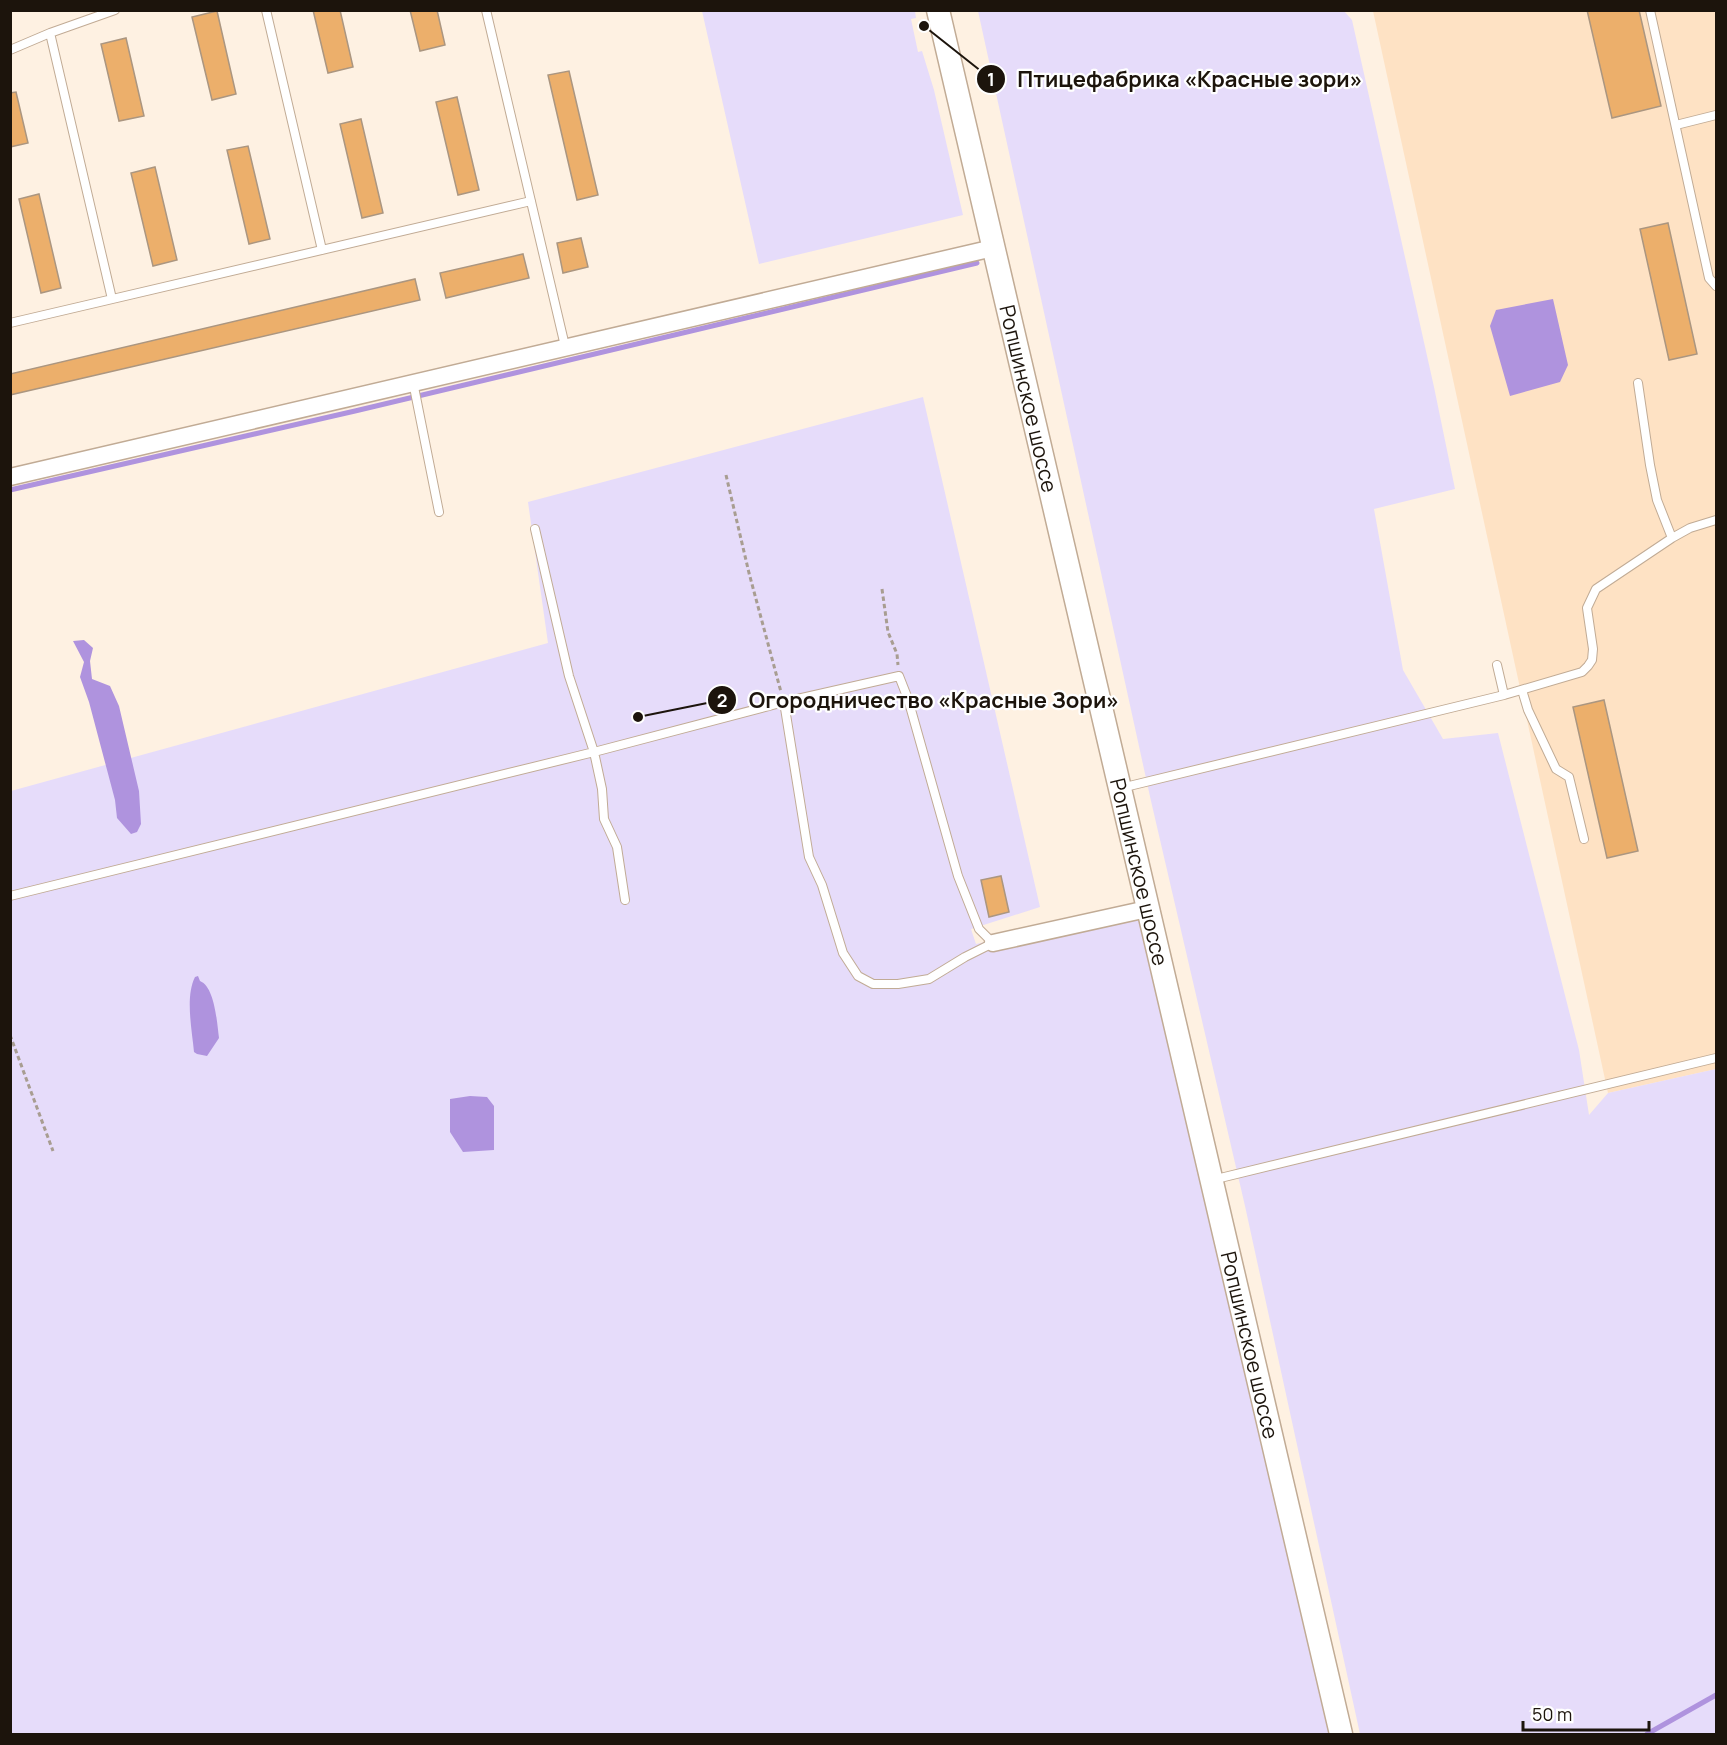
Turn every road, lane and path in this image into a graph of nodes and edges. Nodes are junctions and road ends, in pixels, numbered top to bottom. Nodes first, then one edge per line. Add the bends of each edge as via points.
1 (116, 10) edge
2 (266, 10) edge
3 (486, 10) edge
4 (938, 10) edge
5 (1650, 10) edge
6 (50, 33) junction
7 (10, 50) edge
8 (1716, 115) edge
9 (1676, 125) junction
10 (531, 201) junction
11 (993, 248) junction
12 (322, 250) junction
13 (1716, 286) edge
14 (112, 299) junction
15 (10, 323) edge
16 (565, 346) junction
17 (413, 382) junction
18 (1638, 383) dead end
19 (726, 475) dead end
20 (10, 477) edge
21 (439, 512) dead end
22 (1716, 520) edge
23 (535, 529) dead end
24 (1672, 538) junction
25 (882, 589) dead end
26 (1497, 665) dead end
27 (899, 676) junction
28 (1522, 690) junction
29 (1504, 695) junction
30 (784, 702) junction
31 (594, 752) junction
32 (1119, 789) junction
33 (1584, 839) dead end
34 (10, 896) edge
35 (625, 900) dead end
36 (1147, 909) junction
37 (993, 943) junction
38 (10, 1035) edge
39 (1716, 1059) edge
40 (53, 1151) dead end
41 (1211, 1180) junction
42 (1341, 1734) edge

1 - 6 lane
2 - 12 lane
3 - 10 lane
4 - 11 main road, Ропшинское шоссе
5 - 9 lane
6 - 7 lane
6 - 14 lane
8 - 9 lane
9 - 13 lane via 1709,278
10 - 12 lane
10 - 16 lane
11 - 16 street
11 - 32 main road, Ропшинское шоссе
12 - 14 lane
14 - 15 lane
16 - 17 street
17 - 20 street
17 - 21 lane
18 - 24 lane via 1657,500
19 - 30 path
22 - 24 lane
23 - 31 lane via 569,676
24 - 28 lane via 1596,589 1587,608 1593,649 1588,666 1582,672
25 - 27 path
26 - 29 lane
27 - 30 lane
27 - 37 lane via 958,876 979,929
28 - 29 lane
28 - 33 lane via 1556,769 1569,777
29 - 32 lane
30 - 31 lane
30 - 37 lane via 809,858 822,885 843,953 858,976 873,984 929,979
31 - 34 lane
31 - 35 lane via 604,819 617,847
32 - 36 main road, Ропшинское шоссе
36 - 37 street
36 - 41 main road, Ропшинское шоссе
38 - 40 path
39 - 41 lane
41 - 42 main road, Ропшинское шоссе

